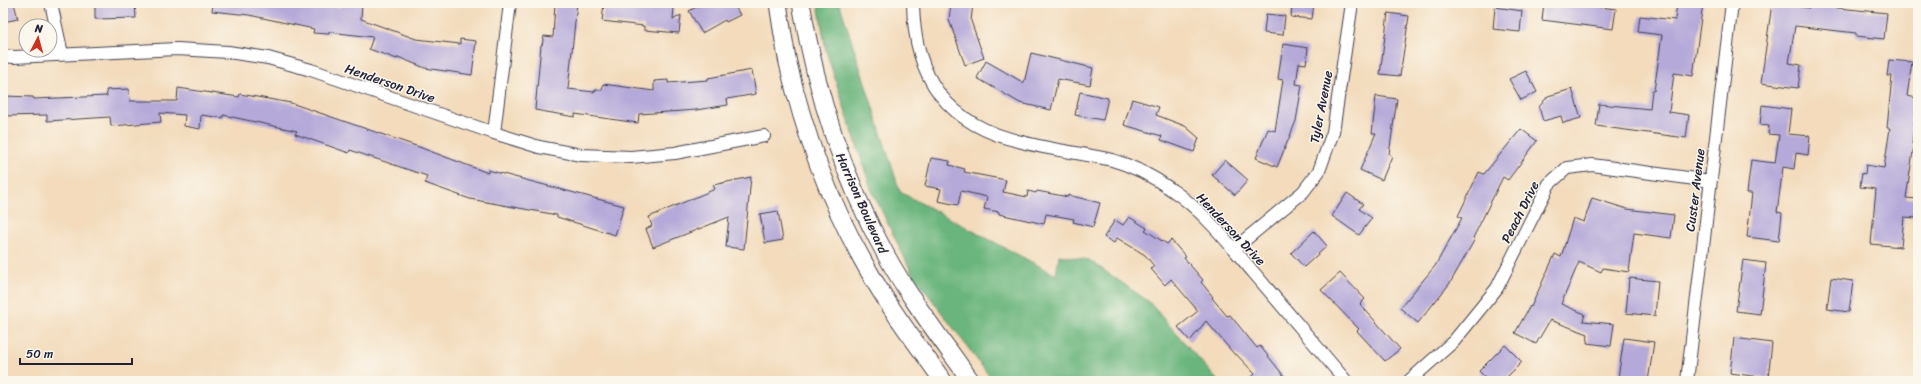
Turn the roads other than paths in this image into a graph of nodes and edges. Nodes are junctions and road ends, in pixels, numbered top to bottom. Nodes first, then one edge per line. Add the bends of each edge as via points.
1 (51, 3) edge
2 (510, 3) edge
3 (778, 3) edge
4 (801, 3) edge
5 (913, 3) edge
6 (1352, 3) edge
7 (1732, 3) edge
8 (62, 54) junction
9 (3, 56) edge
10 (494, 134) junction
11 (764, 136) dead end
12 (1710, 181) junction
13 (1234, 250) junction
14 (943, 381) edge
15 (971, 381) edge
16 (1346, 381) edge
17 (1409, 381) edge
18 (1687, 381) edge

1 - 8 street
2 - 10 street
3 - 14 main road, Harrison Boulevard via 799,106 829,190 867,268
4 - 15 main road, Harrison Boulevard via 809,53 820,96 849,178 886,256
5 - 13 street, Henderson Drive via 915,28 926,72 934,89 948,104 980,128 1021,142 1113,160 1135,168 1188,202
6 - 13 street, Tyler Avenue via 1333,132 1319,171 1303,192
7 - 12 street, Custer Avenue
8 - 9 street, Henderson Drive
8 - 10 street, Henderson Drive via 177,49 228,52 268,58 311,70
10 - 11 street, Henderson Drive via 539,147 582,155 631,157 675,153
12 - 17 street, Peach Drive via 1592,165 1567,168 1549,184 1497,288 1454,341
12 - 18 street, Custer Avenue
13 - 16 street, Henderson Drive

